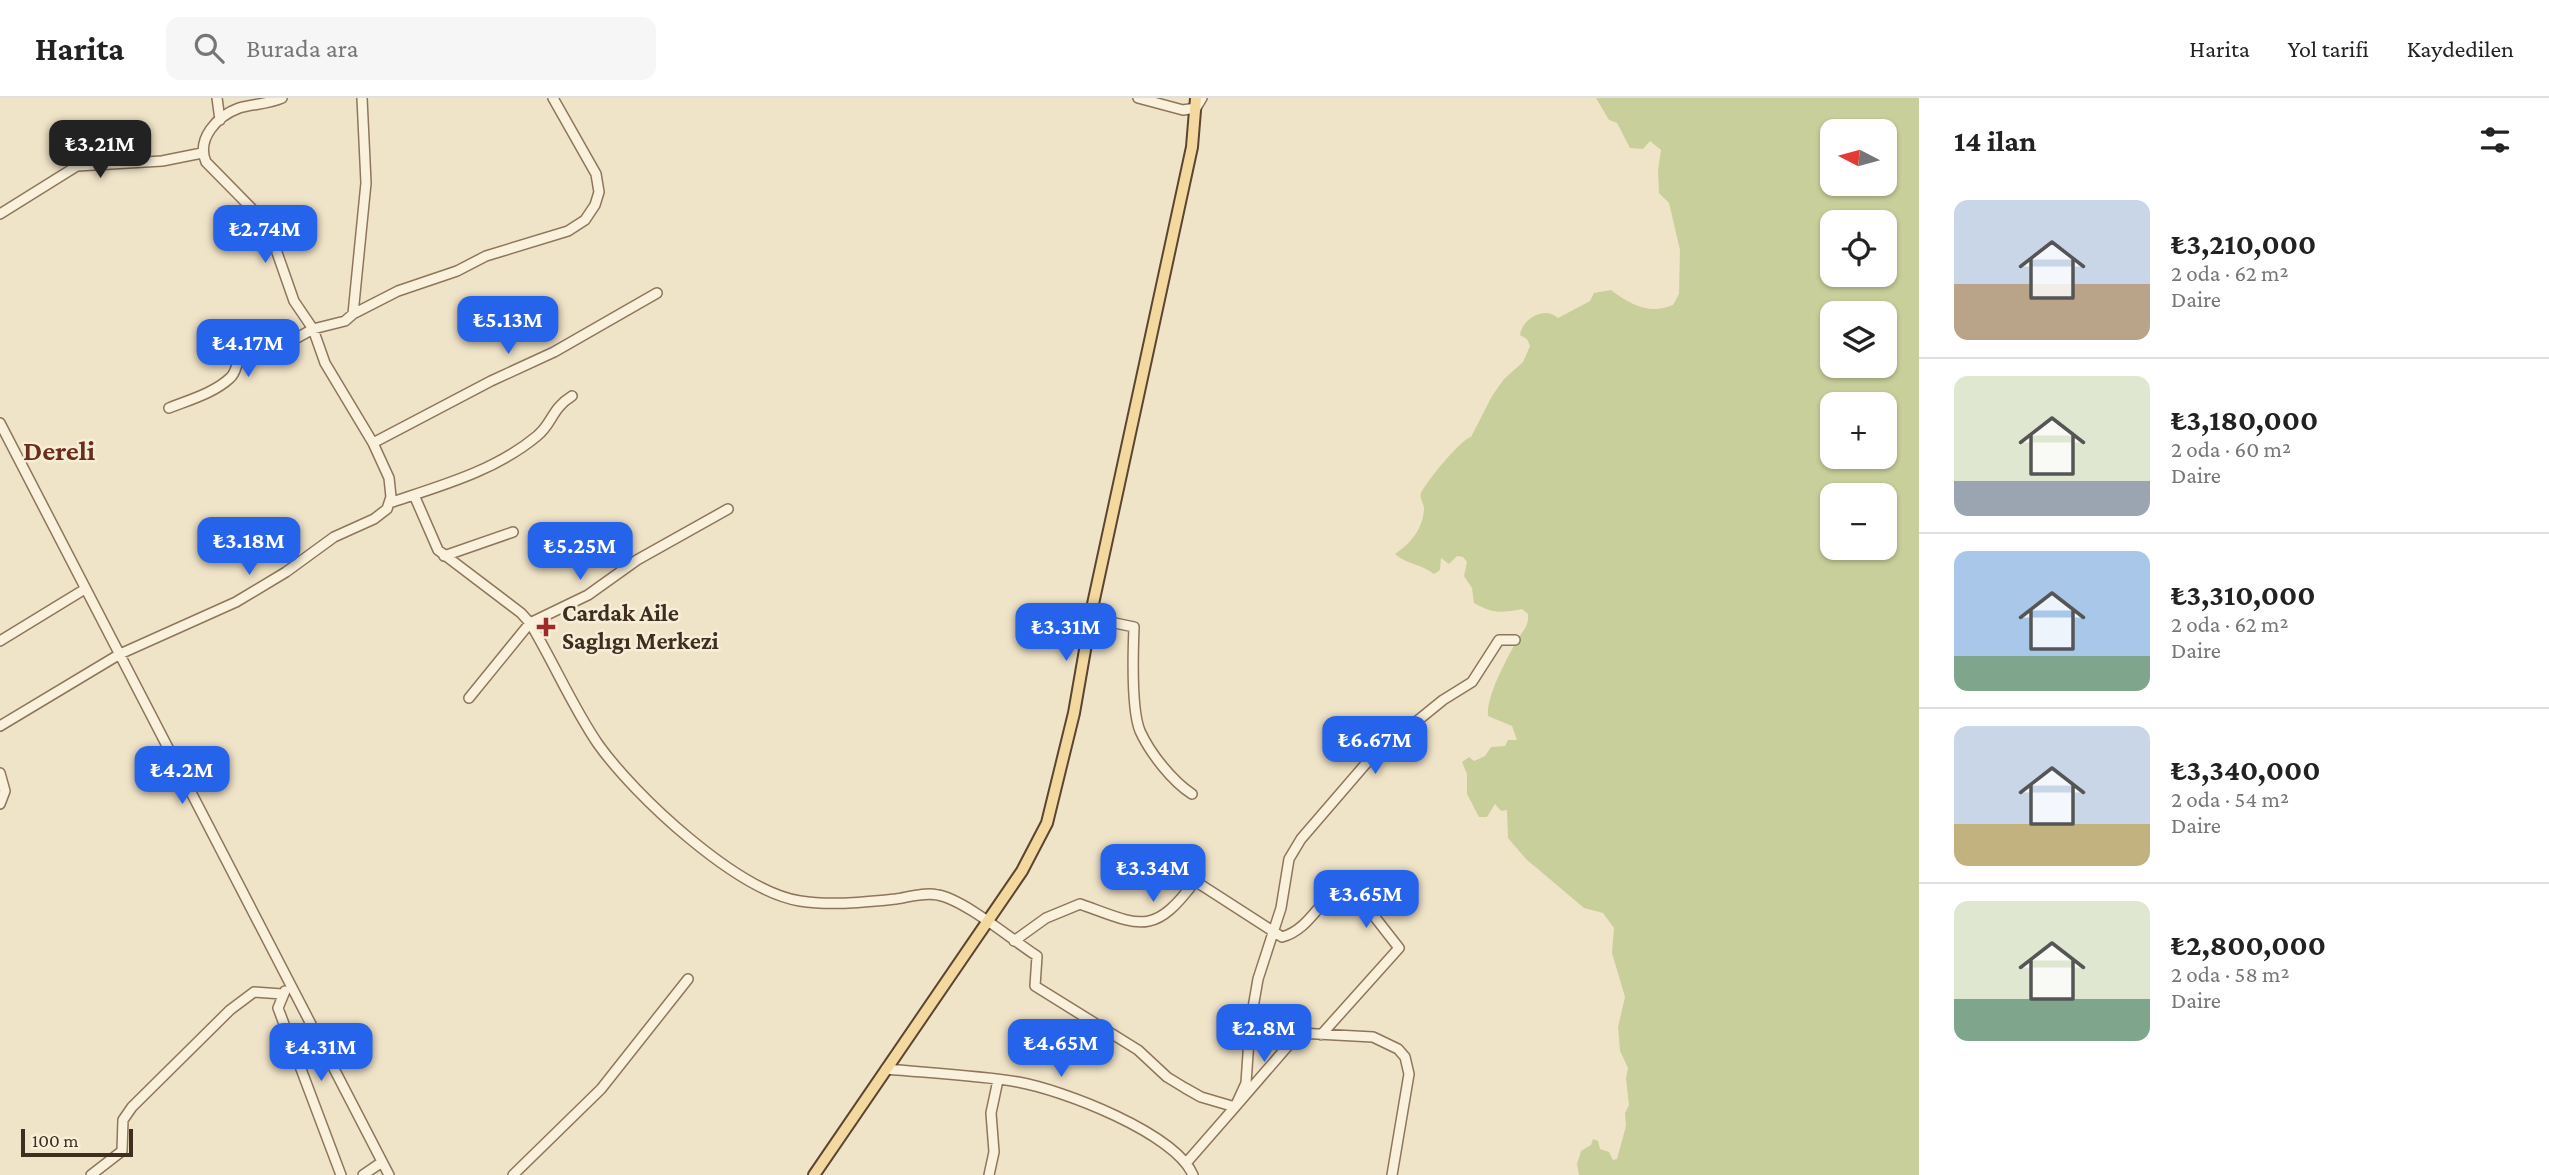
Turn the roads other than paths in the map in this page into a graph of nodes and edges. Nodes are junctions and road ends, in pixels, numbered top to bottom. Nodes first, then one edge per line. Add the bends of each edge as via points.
1 (216, 98) edge
2 (282, 98) edge
3 (362, 98) edge
4 (553, 98) edge
5 (1138, 98) edge
6 (1198, 101) edge
7 (220, 120) junction
8 (202, 153) junction
9 (0, 214) edge
10 (657, 293) dead end
11 (353, 314) junction
12 (313, 329) junction
13 (572, 396) dead end
14 (169, 408) dead end
15 (0, 423) edge
16 (373, 443) junction
17 (414, 495) junction
18 (390, 503) junction
19 (728, 509) dead end
20 (513, 533) dead end
21 (444, 556) junction
22 (85, 589) junction
23 (1091, 618) junction
24 (530, 624) junction
25 (1515, 639) dead end
26 (0, 641) edge
27 (120, 654) junction
28 (469, 698) dead end
29 (0, 726) edge
30 (0, 773) edge
31 (1192, 794) dead end
32 (0, 804) edge
33 (985, 922) junction
34 (1272, 933) junction
35 (1014, 941) junction
36 (688, 979) dead end
37 (293, 987) junction
38 (282, 993) junction
39 (1321, 1035) junction
40 (886, 1069) junction
41 (998, 1080) junction
42 (1235, 1107) junction
43 (382, 1162) junction
44 (1187, 1162) junction
45 (91, 1175) edge
46 (341, 1175) edge
47 (363, 1175) edge
48 (389, 1175) edge
49 (513, 1175) edge
50 (814, 1175) edge
51 (989, 1175) edge
52 (1193, 1175) edge
53 (1392, 1175) edge

1 - 7 street
2 - 7 street via 237,109
3 - 11 street via 366,183
4 - 11 street via 596,174 599,192 585,220 568,231 486,256 398,291
5 - 6 street via 1183,110
6 - 23 main road
7 - 8 street via 208,132
8 - 9 street via 162,161 78,166
8 - 12 street via 267,224 294,301
10 - 16 street via 554,352
11 - 12 street via 345,321
12 - 14 street via 286,344 237,358 233,377
12 - 16 street via 325,363
13 - 17 street via 558,405 538,435 486,468
15 - 22 street
16 - 18 street via 389,478
17 - 18 street
17 - 21 street
18 - 27 street via 380,516 334,537 236,602
19 - 24 street via 648,554 588,595
20 - 21 street
21 - 24 street
22 - 26 street
22 - 27 street
23 - 31 street via 1134,627 1140,730 1156,756
23 - 33 main road via 1047,823 1022,871
24 - 28 street
24 - 33 street via 583,721 612,761 671,822 753,884 783,898 824,903 936,894
25 - 34 street via 1499,640 1472,682 1369,760 1301,839 1289,859
27 - 29 street
27 - 37 street
30 - 32 street via 5,791
33 - 35 street
33 - 40 main road
34 - 35 street via 1195,881 1179,902 1153,922 1134,923 1080,904 1046,918
34 - 39 street via 1282,937 1293,934 1345,886 1356,893 1399,948
34 - 42 street via 1250,1025 1246,1083
35 - 42 street via 1039,960 1035,986 1138,1049 1185,1088
36 - 49 street via 601,1089
37 - 38 street
37 - 43 street
38 - 45 street via 254,992 230,1010 132,1107 123,1120 122,1151
38 - 46 street via 278,1008
39 - 42 street via 1299,1033
39 - 53 street via 1373,1037 1405,1057 1409,1074
40 - 41 street
40 - 50 main road
41 - 44 street via 1041,1087 1127,1120
41 - 51 street via 991,1114 994,1152
42 - 44 street
43 - 47 street
43 - 48 street
44 - 52 street

